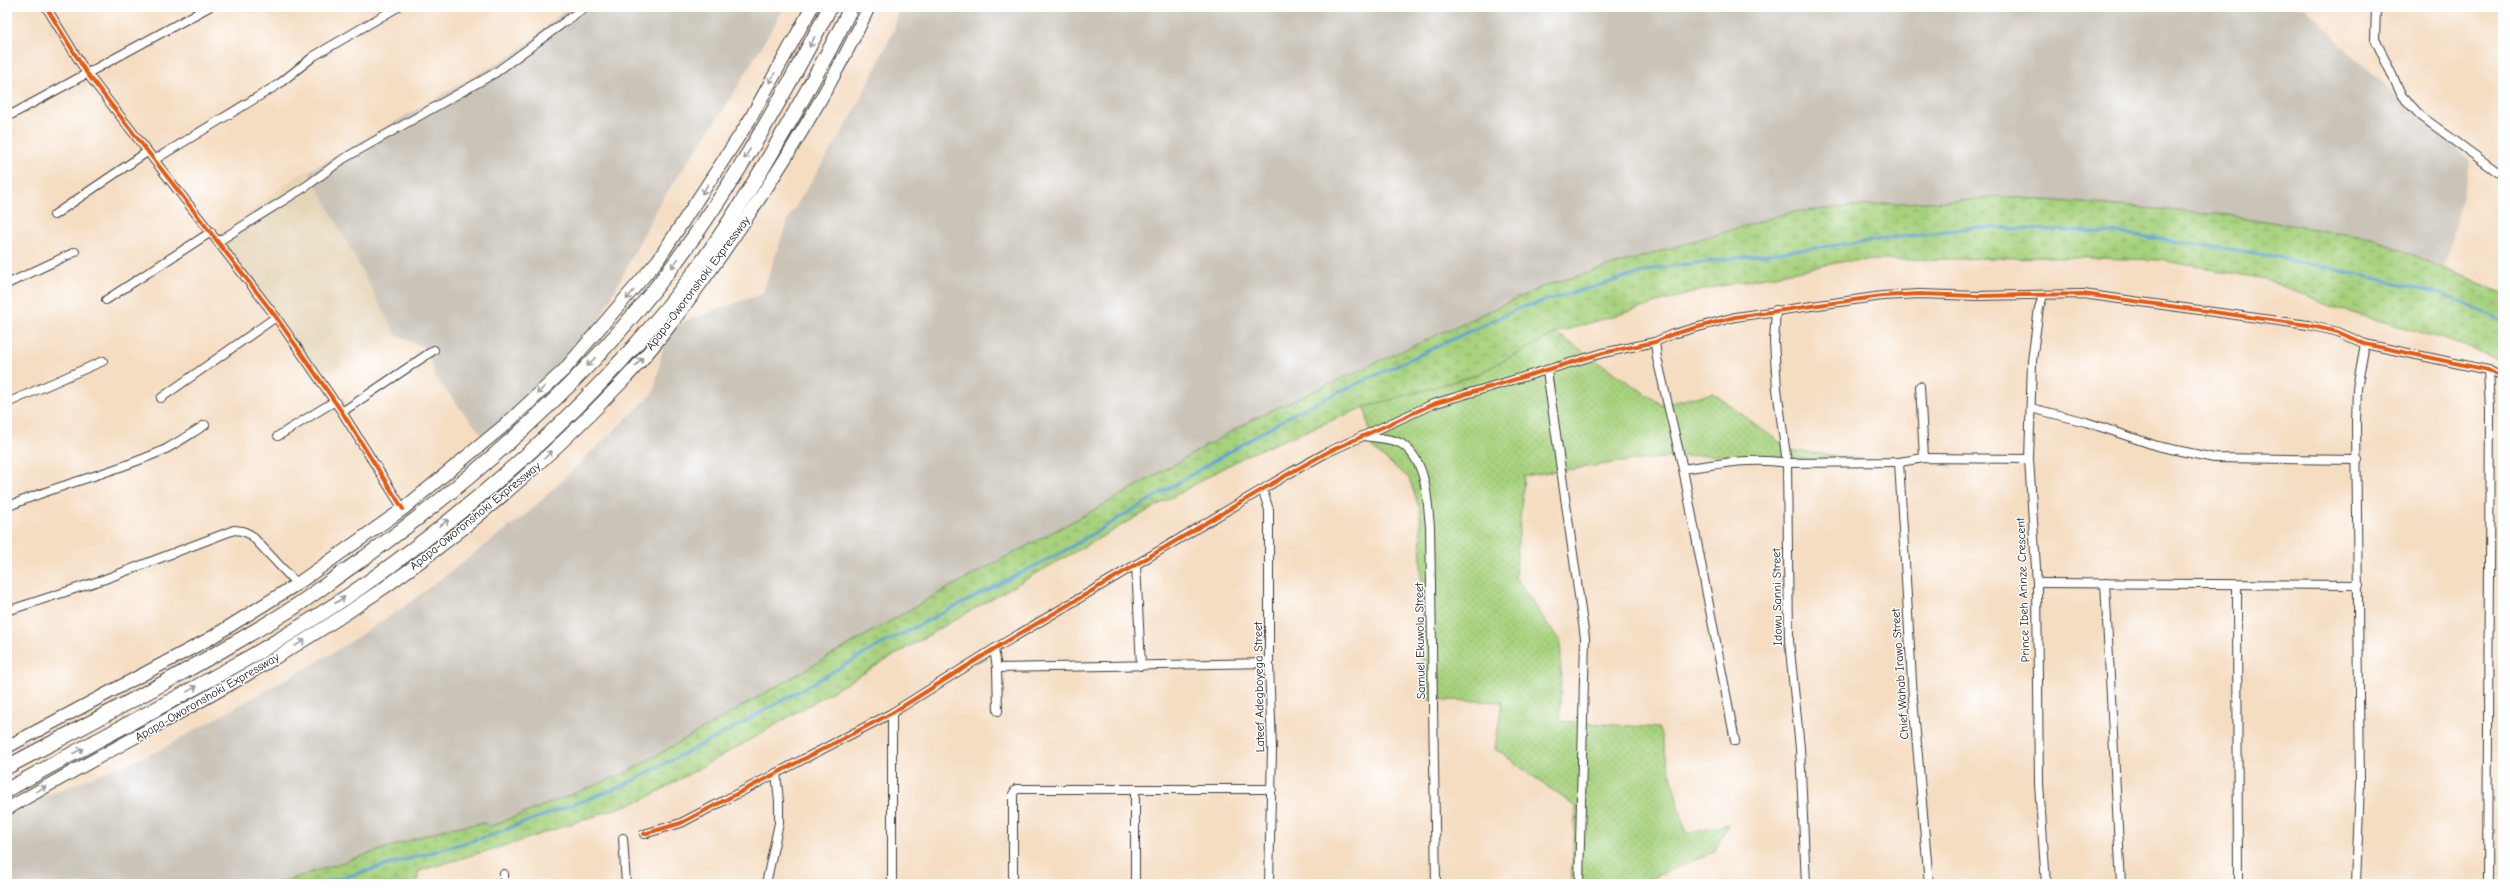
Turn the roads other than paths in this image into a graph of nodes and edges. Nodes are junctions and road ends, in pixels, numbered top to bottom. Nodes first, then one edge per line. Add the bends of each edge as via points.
1 (46, 7) edge
2 (209, 7) edge
3 (398, 7) edge
4 (585, 7) edge
5 (830, 7) edge
6 (851, 7) edge
7 (868, 7) edge
8 (2376, 7) edge
9 (807, 9) edge
10 (86, 72) junction
11 (7, 118) edge
12 (147, 152) junction
13 (154, 160) junction
14 (2503, 176) edge
15 (54, 215) dead end
16 (737, 222) junction
17 (211, 232) junction
18 (218, 240) junction
19 (75, 252) dead end
20 (7, 284) edge
21 (2043, 296) junction
22 (106, 300) dead end
23 (1776, 310) junction
24 (276, 317) junction
25 (1656, 342) junction
26 (2365, 344) junction
27 (434, 350) dead end
28 (103, 361) dead end
29 (2488, 370) junction
30 (1547, 371) junction
31 (2503, 378) edge
32 (1920, 386) dead end
33 (161, 398) dead end
34 (335, 401) junction
35 (7, 403) edge
36 (2032, 408) junction
37 (342, 412) junction
38 (205, 425) dead end
39 (278, 436) dead end
40 (1363, 436) junction
41 (1924, 458) junction
42 (2029, 459) junction
43 (2358, 460) junction
44 (1899, 462) junction
45 (1787, 463) junction
46 (1683, 469) junction
47 (1263, 491) junction
48 (7, 507) edge
49 (403, 509) junction
50 (1136, 565) junction
51 (2037, 583) junction
52 (2105, 583) junction
53 (298, 584) junction
54 (2359, 585) junction
55 (2237, 586) junction
56 (7, 611) edge
57 (994, 650) junction
58 (1269, 663) junction
59 (1141, 666) junction
60 (998, 668) junction
61 (998, 711) dead end
62 (892, 714) junction
63 (1735, 741) dead end
64 (7, 747) edge
65 (7, 767) edge
66 (776, 773) junction
67 (1272, 789) junction
68 (7, 790) edge
69 (1135, 791) junction
70 (7, 809) edge
71 (644, 834) dead end
72 (623, 838) dead end
73 (504, 874) dead end
74 (504, 884) edge
75 (626, 884) edge
76 (766, 884) edge
77 (892, 884) edge
78 (1013, 884) edge
79 (1135, 884) edge
80 (1269, 884) edge
81 (1436, 884) edge
82 (1579, 884) edge
83 (1806, 884) edge
84 (1929, 884) edge
85 (2046, 884) edge
86 (2121, 884) edge
87 (2238, 884) edge
88 (2356, 884) edge
89 (2486, 884) edge

1 - 10 street
2 - 10 street
3 - 13 street via 326,48 280,84
4 - 18 street via 495,73 343,159 308,185
5 -> 65 highway via 783,97 713,209 672,267 600,353 525,428 399,532 296,606 125,704
6 - 16 highway, Apapa-Oworonshoki Expressway
7 - 16 main road, Apapa-Oworonshoki Expressway via 821,97
8 - 14 street via 2375,39 2402,96 2421,116
9 -> 49 main road via 749,121 658,260 564,370 506,424
10 - 11 street
10 - 12 street
12 - 13 street
12 - 15 street
13 - 17 street
68 -> 16 highway, Apapa-Oworonshoki Expressway via 230,668 359,588 419,543 506,473 597,387
70 -> 16 main road, Apapa-Oworonshoki Expressway via 246,677 342,616 412,567 497,500 540,463 621,383 686,305
17 - 18 street
17 - 22 street
18 - 24 street
19 - 20 street
21 - 23 street via 1920,294
21 - 26 street via 2083,294 2308,325 2338,332
21 - 36 street, Prince Ibeh Arinze Crescent via 2032,361
23 - 25 street via 1693,328
23 - 45 street, Idowu Sanni Street via 1776,382
24 - 33 street
24 - 34 street
25 - 30 street via 1603,353
25 - 46 street via 1657,358
26 - 29 street
26 - 43 street via 2357,388
27 - 37 street
28 - 35 street
29 - 31 street
29 - 89 street via 2490,410
30 - 40 street via 1433,404
30 - 82 street via 1585,638
32 - 41 street
34 - 37 street
34 - 39 street
36 - 42 street, Prince Ibeh Arinze Crescent
36 - 43 street via 2086,422 2157,446 2214,458
37 - 49 street
38 - 48 street via 145,457
40 - 47 street via 1328,452
40 - 81 street, Samuel Ekuwola Street via 1404,446 1416,461 1426,488 1430,526
41 - 42 street
41 - 44 street
42 - 51 street, Prince Ibeh Arinze Crescent
43 - 54 street
44 - 45 street
44 - 84 street, Chief Wahab Irawo Street via 1913,698
45 - 46 street via 1771,460 1738,460
45 - 83 street, Idowu Sanni Street via 1789,640 1800,748
46 - 63 street
47 - 50 street
47 - 58 street, Lateef Adegboyega Street via 1269,510
49 - 53 main road
50 - 57 street
50 - 59 street
51 - 52 street
51 - 85 street, Prince Ibeh Arinze Crescent via 2038,784
52 - 55 street
52 - 86 street
53 - 56 street via 251,535 234,530 105,579
53 - 64 main road via 209,639
54 - 55 street
54 - 88 street via 2360,784
55 - 87 street
57 - 60 street
57 - 62 street
58 - 59 street
58 - 67 street, Lateef Adegboyega Street
59 - 60 street
60 - 61 street
62 - 66 street
62 - 77 street
66 - 71 street via 681,823
66 - 76 street via 779,823
67 - 69 street
67 - 80 street, Lateef Adegboyega Street
69 - 78 street via 1016,790 1013,794
69 - 79 street
72 - 75 street
73 - 74 street

